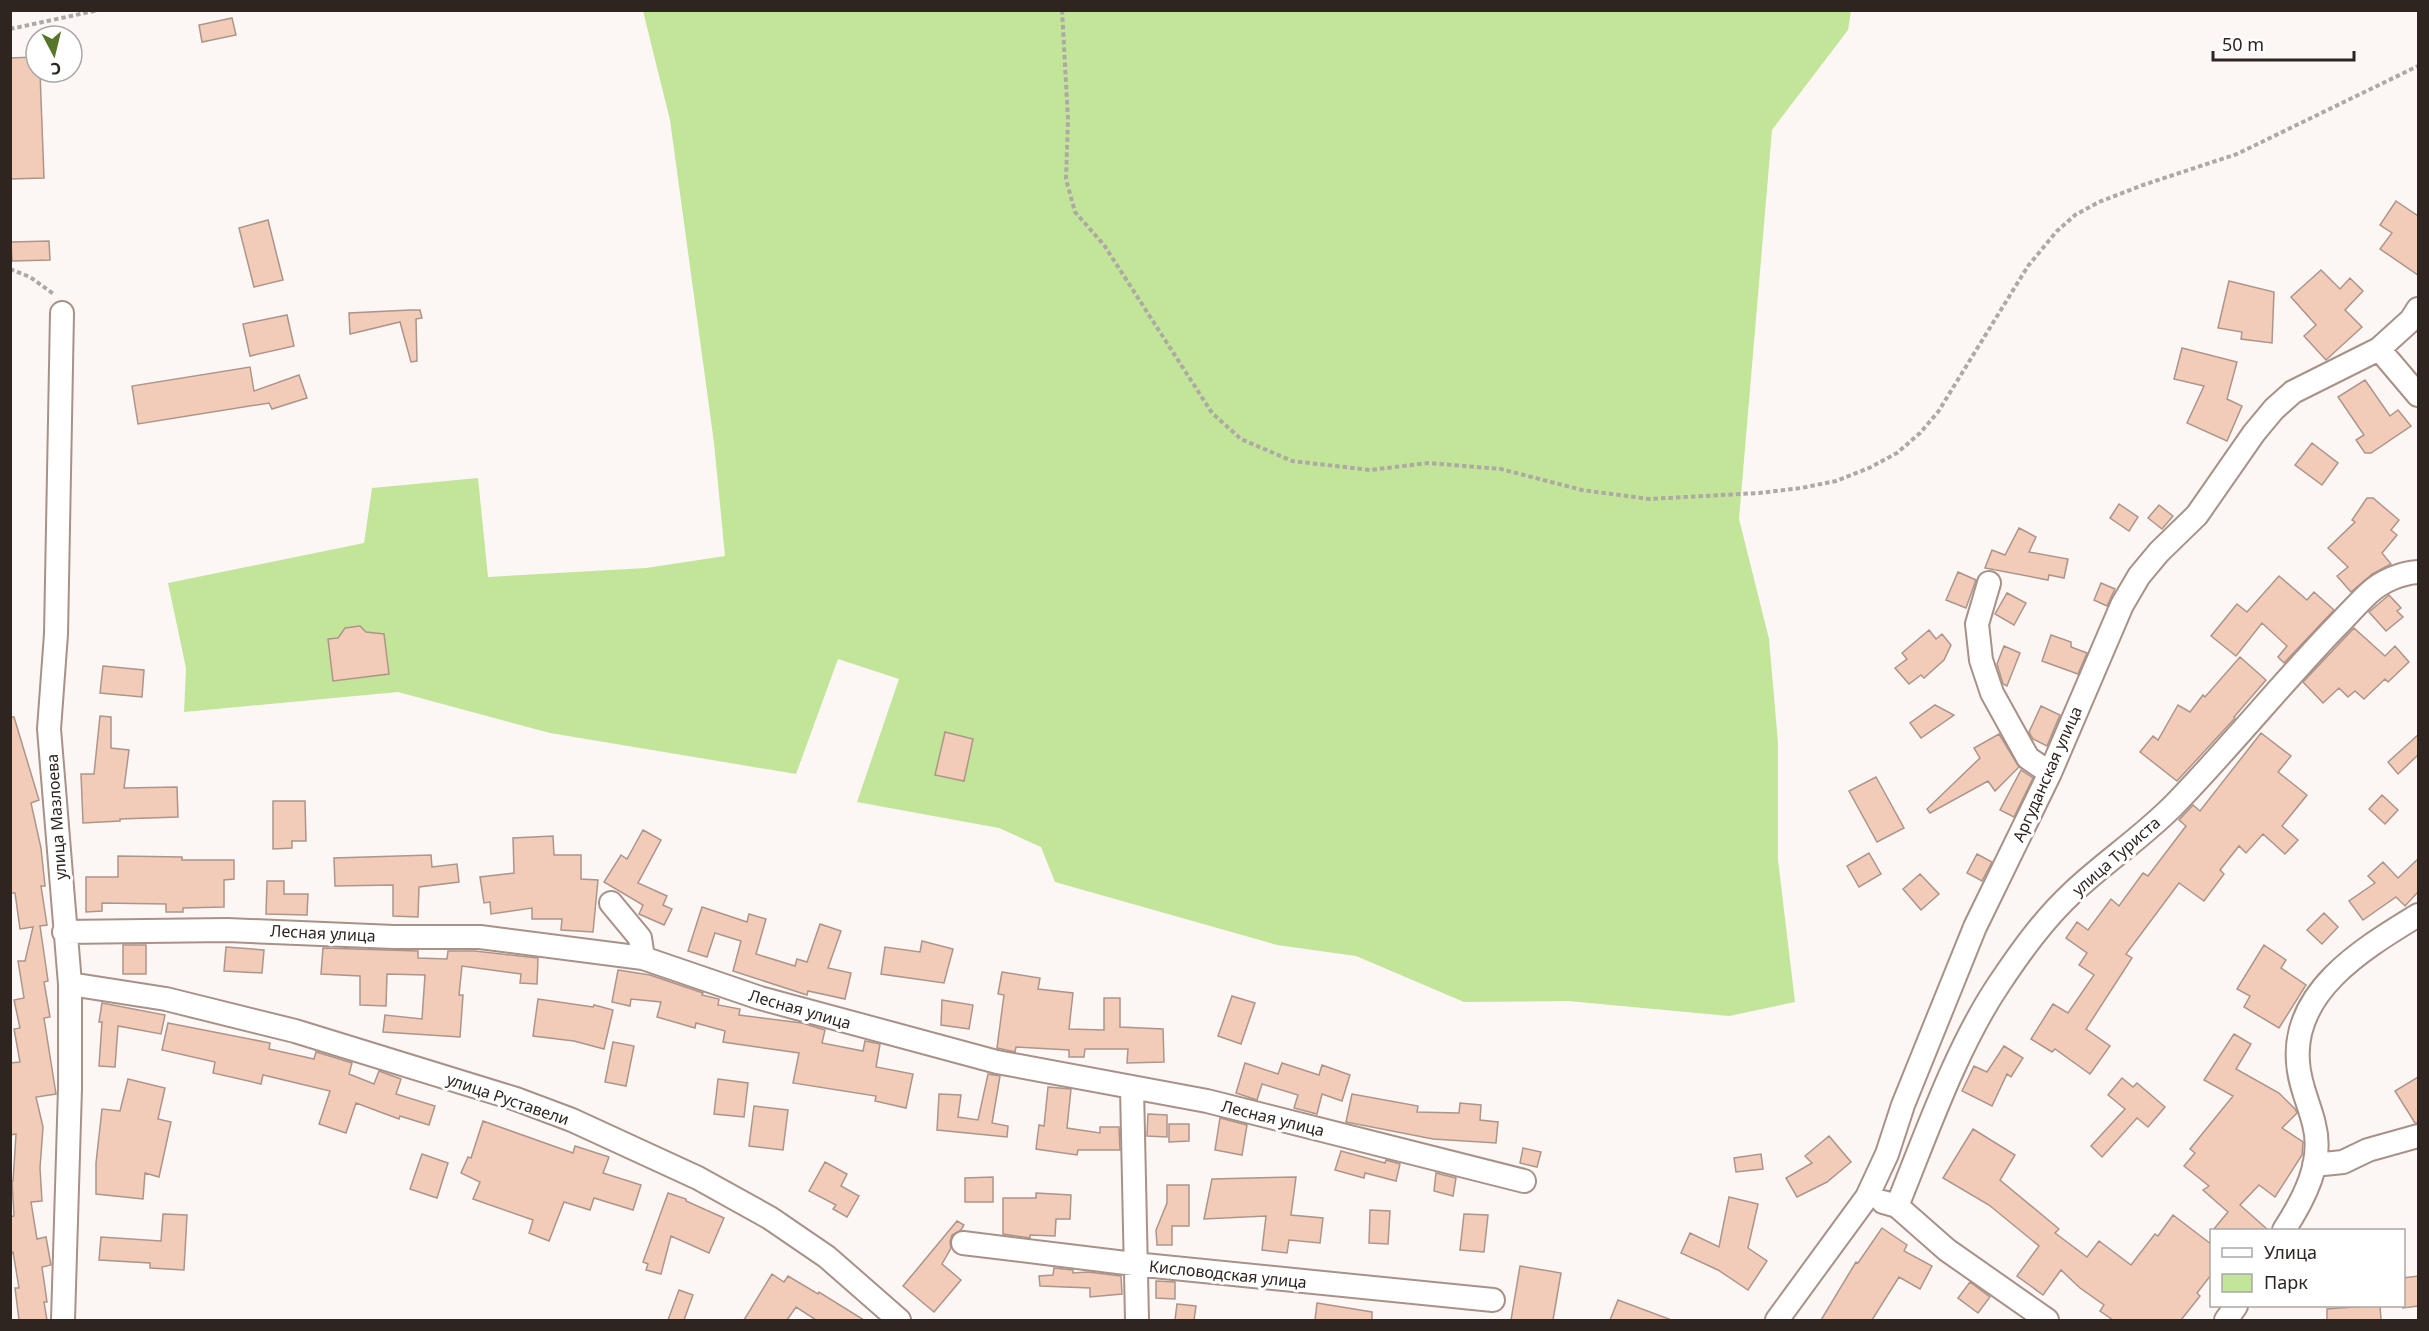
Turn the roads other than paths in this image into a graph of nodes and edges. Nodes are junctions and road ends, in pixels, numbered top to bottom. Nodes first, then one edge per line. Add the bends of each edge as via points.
1 (2418, 309) edge
2 (62, 313) road end
3 (2379, 349) junction
4 (2418, 395) edge
5 (2418, 572) edge
6 (1989, 583) dead end
7 (2050, 773) junction
8 (611, 903) dead end
9 (2418, 915) edge
10 (64, 932) junction
11 (643, 958) junction
12 (70, 984) junction
13 (1132, 1088) junction
14 (2418, 1136) edge
15 (2314, 1165) junction
16 (1524, 1181) dead end
17 (1867, 1197) junction
18 (1897, 1206) junction
19 (2285, 1229) edge
20 (963, 1243) dead end
21 (1134, 1264) junction
22 (1493, 1300) dead end
23 (2235, 1307) edge
24 (63, 1320) edge
25 (899, 1320) edge
26 (1137, 1320) edge
27 (1777, 1320) edge
28 (2047, 1320) edge
29 (2226, 1320) edge

1 - 3 street, Аргуданская улица
2 - 10 street, улица Мазлоева via 56,634 49,729
3 - 4 street
3 - 7 street, Аргуданская улица via 2293,392 2274,409 2197,515 2139,576 2122,605
5 - 18 street, улица Туриста via 2396,577 2370,592 2176,803 2046,919 1997,987 1973,1031
6 - 7 street via 1977,624 1981,660 1992,693 2028,758
7 - 17 street, Аргуданская улица via 1975,927
8 - 11 street via 640,938
9 - 15 street via 2368,946 2338,971 2318,995 2304,1021 2298,1062 2316,1131
10 - 11 street, Лесная улица via 227,930 480,937
10 - 12 street, улица Мазлоева
11 - 13 street, Лесная улица via 760,998 997,1062
12 - 24 street, улица Мазлоева
12 - 25 street, улица Руставели via 166,999 295,1031 572,1120 689,1173 770,1218 826,1257
13 - 16 street, Лесная улица via 1207,1101
13 - 21 street
14 - 15 street via 2368,1150 2343,1162
15 - 19 street via 2303,1200
17 - 18 street
17 - 27 street, Аргуданская улица
18 - 28 street via 1947,1250
20 - 21 street, Кисловодская улица
21 - 22 street, Кисловодская улица
21 - 26 street
23 - 29 street

